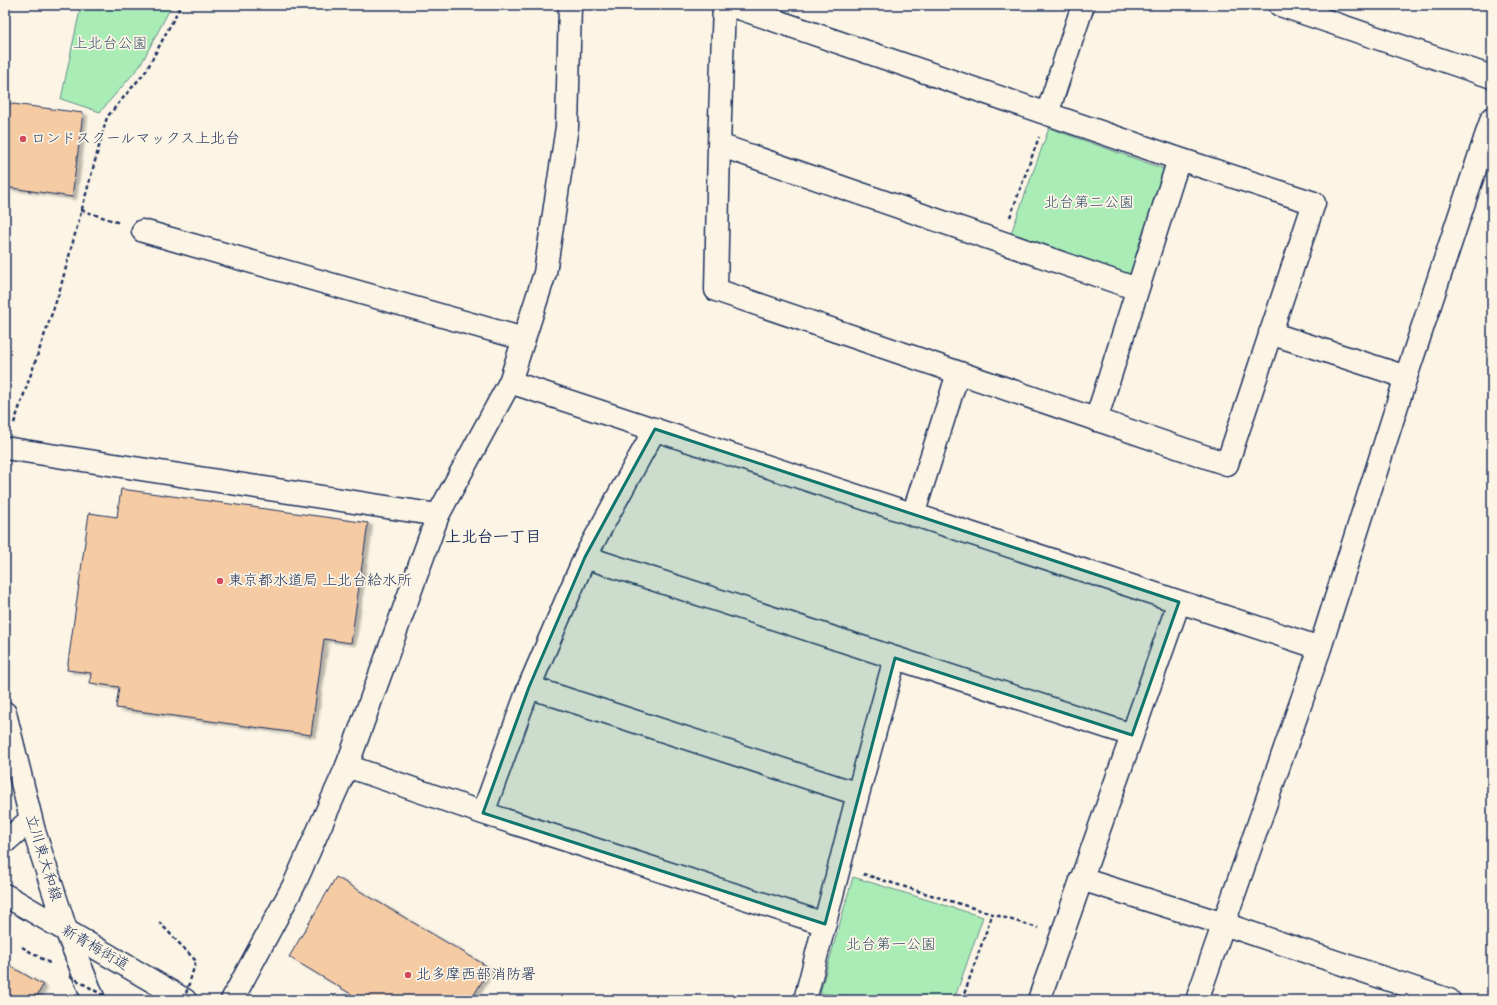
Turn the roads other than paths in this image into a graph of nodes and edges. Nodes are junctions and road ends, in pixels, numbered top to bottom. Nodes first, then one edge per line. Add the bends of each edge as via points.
1 (570, 5) edge
2 (724, 5) edge
3 (730, 5) edge
4 (1083, 5) edge
5 (1280, 5) edge
6 (1492, 78) edge
7 (1047, 114) junction
8 (1492, 118) edge
9 (719, 144) junction
10 (1179, 160) junction
11 (143, 231) road end
12 (1137, 289) junction
13 (1270, 333) junction
14 (524, 340) junction
15 (958, 372) junction
16 (1406, 377) junction
17 (510, 382) junction
18 (1096, 420) junction
19 (655, 429) junction
20 (5, 448) edge
21 (438, 515) junction
22 (912, 515) junction
23 (585, 557) junction
24 (1179, 602) junction
25 (1320, 648) junction
26 (895, 658) junction
27 (529, 687) junction
28 (5, 713) edge
29 (1132, 736) junction
30 (347, 766) junction
31 (858, 794) junction
32 (483, 813) junction
33 (31, 819) junction
34 (5, 842) edge
35 (1081, 879) junction
36 (5, 895) edge
37 (825, 924) junction
38 (1224, 924) junction
39 (66, 930) junction
40 (94, 1000) edge
41 (184, 1000) edge
42 (232, 1000) edge
43 (805, 1000) edge
44 (1039, 1000) edge
45 (1197, 1000) edge
46 (1449, 1000) edge

1 - 14 street via 567,127 545,273
2 - 9 street
3 - 7 street
4 - 7 street
5 - 6 street
7 - 10 street
8 - 16 street
9 - 12 street
9 - 15 street via 716,290
10 - 12 street
10 - 13 street via 1314,203
11 - 14 street
12 - 18 street
13 - 16 street
13 - 18 street via 1226,464
14 - 17 street
15 - 18 street
15 - 22 street
16 - 25 street
17 - 19 street
17 - 21 street
19 - 22 street
19 - 23 street
20 - 21 street
21 - 30 street
22 - 24 street
23 - 26 street
23 - 27 street
24 - 25 street
24 - 29 street
25 - 38 street
26 - 29 street
26 - 31 street
27 - 31 street
27 - 32 street
28 - 33 street, 立川東大和線
29 - 35 street
30 - 32 street
30 - 42 street via 294,885
31 - 37 street
32 - 37 street
33 - 34 street
33 - 39 street, 立川東大和線
35 - 38 street
35 - 44 street
36 - 39 street, 新青梅街道
37 - 43 street
38 - 45 street
38 - 46 street
39 - 40 street, 立川東大和線
39 - 41 street, 新青梅街道

